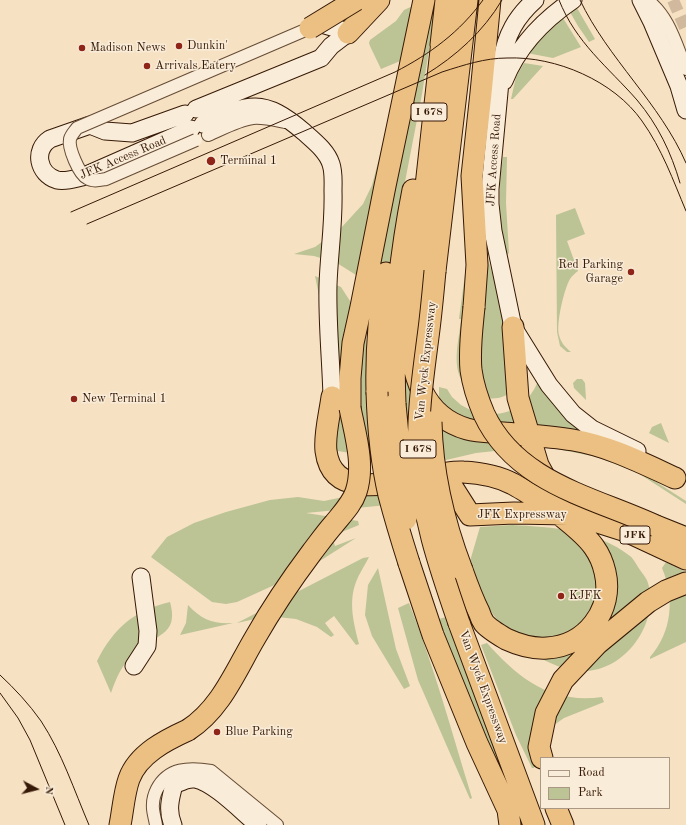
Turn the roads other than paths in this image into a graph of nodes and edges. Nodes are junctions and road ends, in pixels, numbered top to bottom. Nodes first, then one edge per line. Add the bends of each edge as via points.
1 (355, 0) edge
2 (378, 0) edge
3 (424, 0) edge
4 (446, 0) edge
5 (467, 0) edge
6 (490, 0) edge
7 (535, 0) edge
8 (573, 0) edge
9 (641, 0) edge
10 (647, 0) edge
11 (318, 27) junction
12 (443, 32) junction
13 (348, 33) junction
14 (686, 69) edge
15 (499, 92) junction
16 (686, 110) edge
17 (90, 125) junction
18 (197, 125) junction
19 (297, 127) junction
20 (413, 191) junction
21 (513, 327) junction
22 (428, 338) junction
23 (332, 397) joint
24 (444, 474) junction
25 (682, 482) edge
26 (569, 513) junction
27 (686, 538) edge
28 (686, 559) edge
29 (409, 563) junction
30 (141, 577) dead end
31 (686, 582) edge
32 (462, 630) junction
33 (134, 666) dead end
34 (542, 757) edge
35 (174, 785) junction
36 (556, 809) edge
37 (509, 817) edge
38 (120, 825) edge
39 (156, 825) edge
40 (164, 825) edge
41 (173, 825) edge
42 (258, 825) edge
43 (277, 825) edge
44 (526, 825) edge
45 (534, 825) edge
46 (563, 825) edge

1 - 11 highway, bridge
2 - 13 highway
3 - 38 highway, bridge via 353,342 350,408 359,460 356,493 279,597 211,712 194,726 156,747 137,765 130,777
4 - 12 highway, Van Wyck Expressway / I 678
5 - 22 highway, Van Wyck Expressway / I 678, bridge
6 - 27 highway, bridge via 472,176 477,264 470,345 472,379 479,402 502,443 523,464 547,480
7 - 15 street, JFK Access Road via 516,21 508,36 503,51
8 - 15 street via 546,20 531,36 513,62
9 - 16 street via 679,86
10 - 14 street via 663,16
11 - 13 street via 339,28
11 - 17 street
11 - 18 street, bridge via 77,128 70,137 70,146 81,172 88,179 98,181 106,179
12 - 20 highway, Van Wyck Expressway / I 678
12 - 25 highway via 410,331 414,368 422,393 428,403 442,416 466,429 557,437 587,443 618,452
13 - 18 street, JFK Access Road via 331,46 321,58
15 - 21 street, JFK Access Road via 490,204
17 - 18 street, JFK Access Road via 105,131 132,133
17 - 18 street, JFK Access Road via 45,142 39,160 46,174 58,180 82,177
18 - 19 street via 255,118 274,120
18 - 19 street, JFK Access Road via 231,111 260,107 284,116
19 - 23 street, JFK Access Road via 325,153 333,174 328,284
20 - 29 highway, Van Wyck Expressway / I 678, bridge via 403,245 394,354 395,404
20 - 29 highway, bridge via 392,244 379,321 376,371 380,447 393,510
21 - 25 street via 549,385 580,420 592,429 643,454
21 - 26 highway via 518,398 538,465 554,495
22 - 26 highway, bridge via 431,432 438,486 446,521 471,596 484,623 515,643 531,647 562,646 586,632 602,613 607,580 603,564 595,547
22 - 32 highway, Van Wyck Expressway / I 678, bridge via 418,437 420,472 430,536
23 - 24 highway via 326,451 334,471 343,479 361,484 381,485
24 - 26 highway via 461,471 486,474 512,483
24 - 26 highway, JFK Expressway / JFK via 470,515
26 - 28 highway, JFK Expressway / JFK via 626,531
29 - 37 highway, Van Wyck Expressway / I 678 via 433,635
30 - 33 street via 148,631 147,646
31 - 34 highway via 648,602 597,644 563,680 546,713 539,747
32 - 44 street via 470,673
32 - 45 highway, Van Wyck Expressway / I 678
35 - 40 street via 165,799
35 - 41 street via 170,800
35 - 42 street via 189,779 205,783
36 - 46 highway
39 - 43 street via 152,804 162,780 185,769 198,768 210,770

